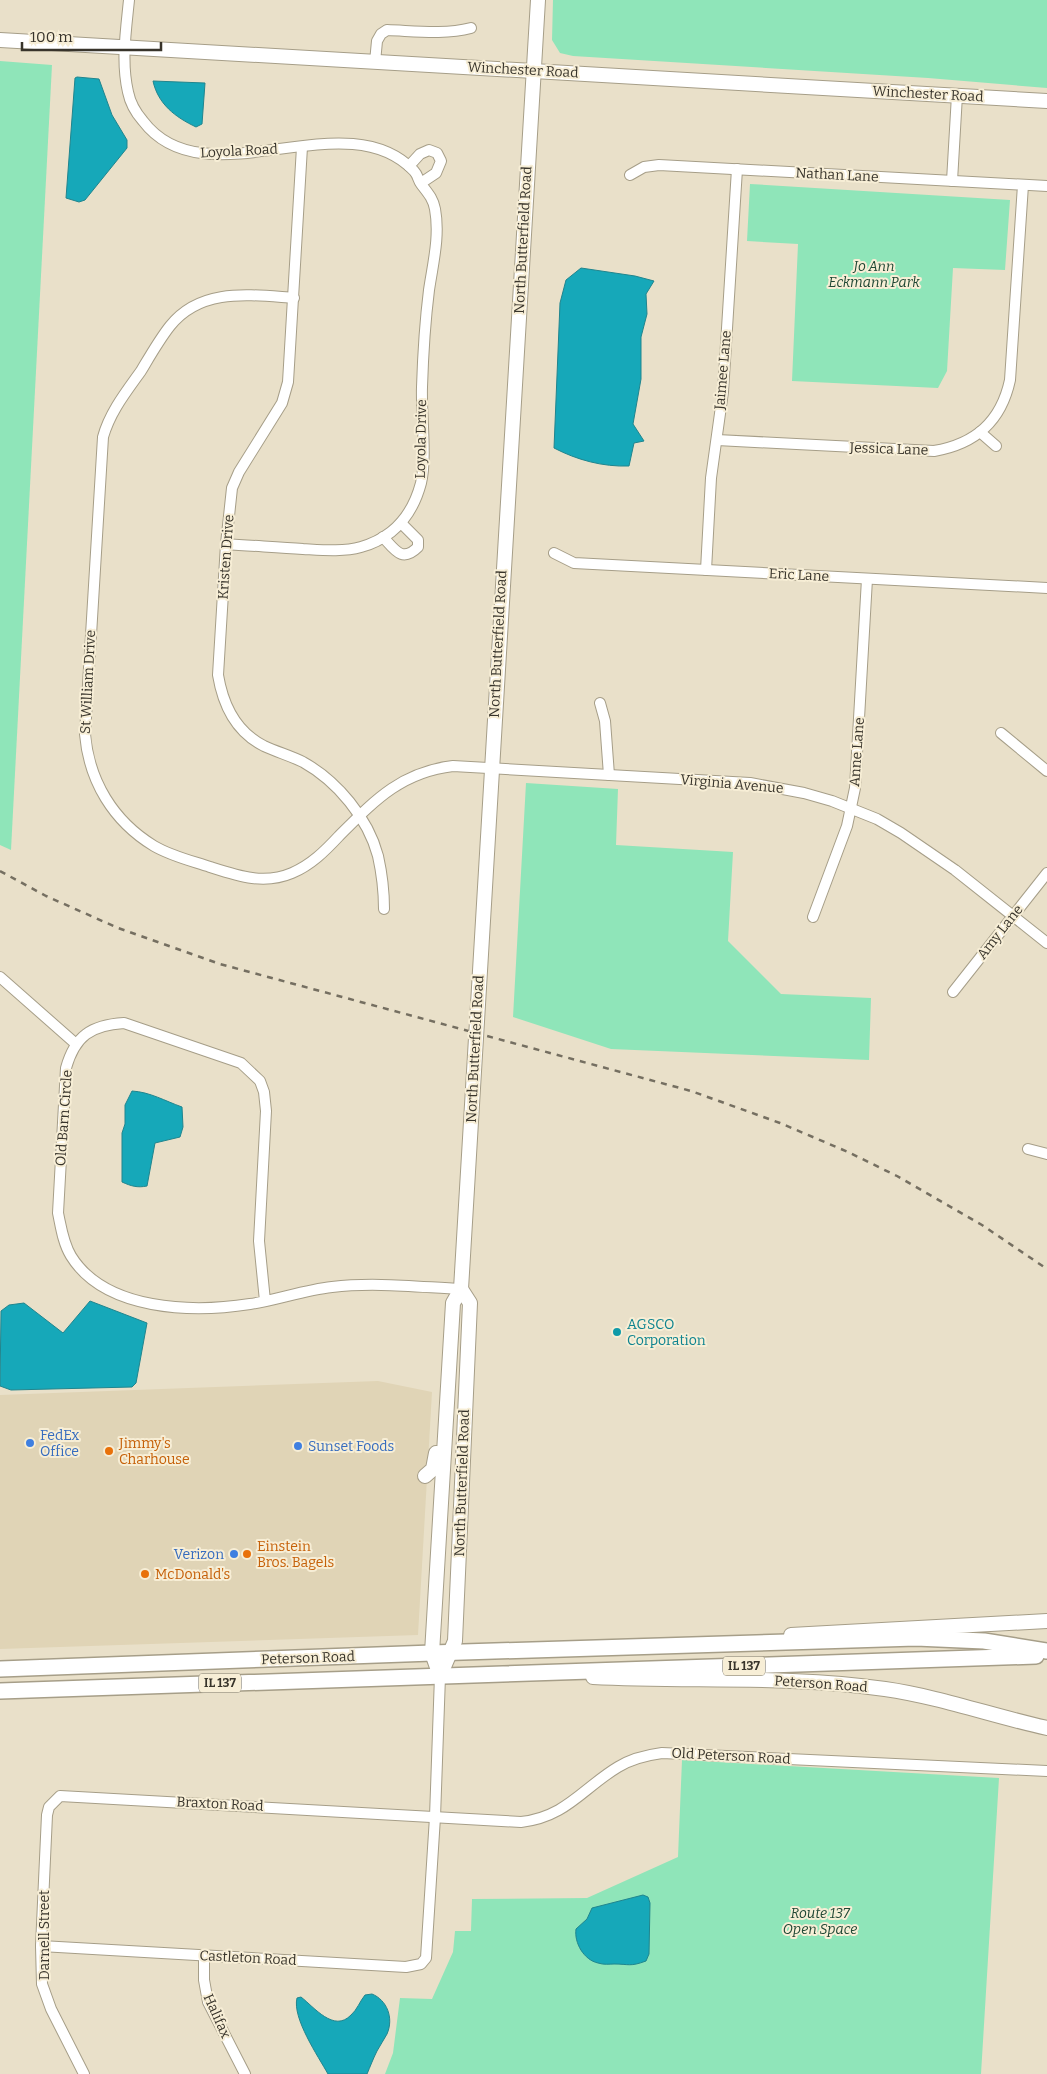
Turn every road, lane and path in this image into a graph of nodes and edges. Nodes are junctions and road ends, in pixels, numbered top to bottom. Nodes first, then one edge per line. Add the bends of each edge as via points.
1 (129, 0) edge
2 (538, 0) edge
3 (471, 28) dead end
4 (0, 40) edge
5 (125, 47) junction
6 (375, 62) junction
7 (533, 71) junction
8 (957, 95) junction
9 (1047, 101) edge
10 (302, 147) junction
11 (736, 169) junction
12 (413, 170) junction
13 (630, 175) dead end
14 (952, 181) junction
15 (421, 184) junction
16 (1023, 185) junction
17 (1047, 186) edge
18 (294, 298) junction
19 (980, 432) junction
20 (717, 440) junction
21 (996, 446) dead end
22 (400, 523) junction
23 (383, 537) junction
24 (226, 544) junction
25 (554, 553) dead end
26 (706, 570) junction
27 (867, 579) junction
28 (1047, 588) edge
29 (600, 703) dead end
30 (1001, 733) dead end
31 (491, 768) junction
32 (1047, 771) edge
33 (609, 775) junction
34 (851, 809) junction
35 (359, 817) junction
36 (1047, 873) edge
37 (384, 909) dead end
38 (1012, 916) junction
39 (813, 917) dead end
40 (1047, 944) edge
41 (0, 977) edge
42 (953, 992) dead end
43 (76, 1044) junction
44 (1028, 1149) dead end
45 (1047, 1154) edge
46 (461, 1289) junction
47 (266, 1301) junction
48 (449, 1368) junction
49 (464, 1456) junction
50 (425, 1476) dead end
51 (442, 1486) junction
52 (1047, 1620) edge
53 (616, 1648) junction
54 (1047, 1651) edge
55 (451, 1652) junction
56 (432, 1653) junction
57 (1047, 1655) edge
58 (0, 1669) edge
59 (530, 1674) junction
60 (440, 1676) junction
61 (0, 1691) edge
62 (1047, 1728) edge
63 (1047, 1771) edge
64 (435, 1817) junction
65 (45, 1847) joint
66 (428, 1933) joint
67 (41, 1946) junction
68 (204, 1955) junction
69 (84, 2074) edge
70 (245, 2074) edge

1 - 5 street, Loyola Road
2 - 7 main road, North Butterfield Road
3 - 6 street via 455,32 387,30 377,42
4 - 5 main road, Winchester Road
5 - 6 main road, Winchester Road
5 - 10 street, Loyola Road via 130,100 148,129 160,139 176,148 206,154
6 - 7 main road, Winchester Road
7 - 8 main road, Winchester Road
7 - 31 main road, North Butterfield Road
8 - 9 main road, Winchester Road
8 - 14 street
10 - 12 street, Loyola Road via 365,145 390,152
10 - 18 street, Kristen Drive
11 - 13 street, Nathan Lane via 659,164 644,167
11 - 14 street, Nathan Lane
11 - 20 street, Jaimee Lane via 723,392
12 - 15 street, Loyola Drive
12 - 15 street via 420,154 429,150 437,153 441,161 436,173
14 - 16 street, Nathan Lane
15 - 22 street, Loyola Drive via 432,198 437,231 422,387 422,474 417,497
16 - 17 street, Nathan Lane
16 - 19 street, Jessica Lane via 1010,380 1004,403 989,426
18 - 24 street, Kristen Drive via 285,396 238,472 232,488
18 - 35 street, St William Drive via 224,296 201,302 184,312 171,326 107,422 101,455 86,752 100,790 121,820 136,834 178,857 239,877 275,879 292,873 324,852
19 - 20 street, Jessica Lane via 960,445 934,451
19 - 21 street
20 - 26 street, Jaimee Lane via 711,478
22 - 23 street, Loyola Drive
22 - 23 street via 418,540 418,547 412,553 397,552
23 - 24 street, Loyola Drive via 361,548 332,550
24 - 35 street, Kristen Drive via 218,675 226,705 246,734 320,774 343,793
25 - 26 street, Eric Lane via 574,563
26 - 27 street, Eric Lane
27 - 28 street, Eric Lane
27 - 34 street, Anne Lane via 855,788
29 - 33 street via 605,721
30 - 32 street
31 - 33 street, Virginia Avenue
31 - 35 street, St William Drive via 432,768 384,793
31 - 46 main road, North Butterfield Road
33 - 34 street, Virginia Avenue via 765,785 804,793
34 - 38 street, Virginia Avenue via 901,833 955,870
34 - 39 street, Anne Lane
35 - 37 street, Kristen Drive via 378,855
36 - 38 street, Amy Lane
38 - 40 street, Virginia Avenue
38 - 42 street, Amy Lane
41 - 43 street
43 - 47 street, Old Barn Circle via 96,1028 124,1023 241,1063 260,1082 266,1111 259,1241
43 - 47 street, Old Barn Circle via 66,1068 58,1213 62,1235 72,1256 88,1275 110,1291 129,1298 175,1307 204,1308
44 - 45 street
46 - 47 street, Old Barn Circle via 363,1285 330,1287
46 - 48 main road, North Butterfield Road via 453,1303
46 - 49 main road, North Butterfield Road via 470,1303
48 - 50 main road via 444,1381 433,1469
48 - 51 main road, North Butterfield Road
49 - 51 main road
49 - 55 main road, North Butterfield Road via 455,1641
51 - 56 main road, North Butterfield Road
52 - 53 main road, Peterson Road
53 - 54 main road, Peterson Road / IL 137 via 916,1638 984,1641
53 - 55 main road, Peterson Road / IL 137
55 - 56 main road, Peterson Road / IL 137
55 - 60 main road, North Butterfield Road
56 - 58 main road, Peterson Road / IL 137
56 - 60 main road, North Butterfield Road
57 - 59 main road, Peterson Road / IL 137
59 - 60 main road, Peterson Road / IL 137
59 - 62 main road, Peterson Road via 782,1680 884,1689
60 - 61 main road, Peterson Road / IL 137
60 - 64 street, North Butterfield Road
63 - 64 street, Old Peterson Road via 662,1753 619,1766 546,1818 514,1822
64 - 65 street, Braxton Road via 60,1796 49,1807
64 - 66 street, North Butterfield Road
65 - 67 street, Darnell Street
66 - 68 street, Castleton Road via 426,1958 414,1967
67 - 68 street, Castleton Road
67 - 69 street, Darnell Street via 42,1984
68 - 70 street, Halifax via 208,2002

